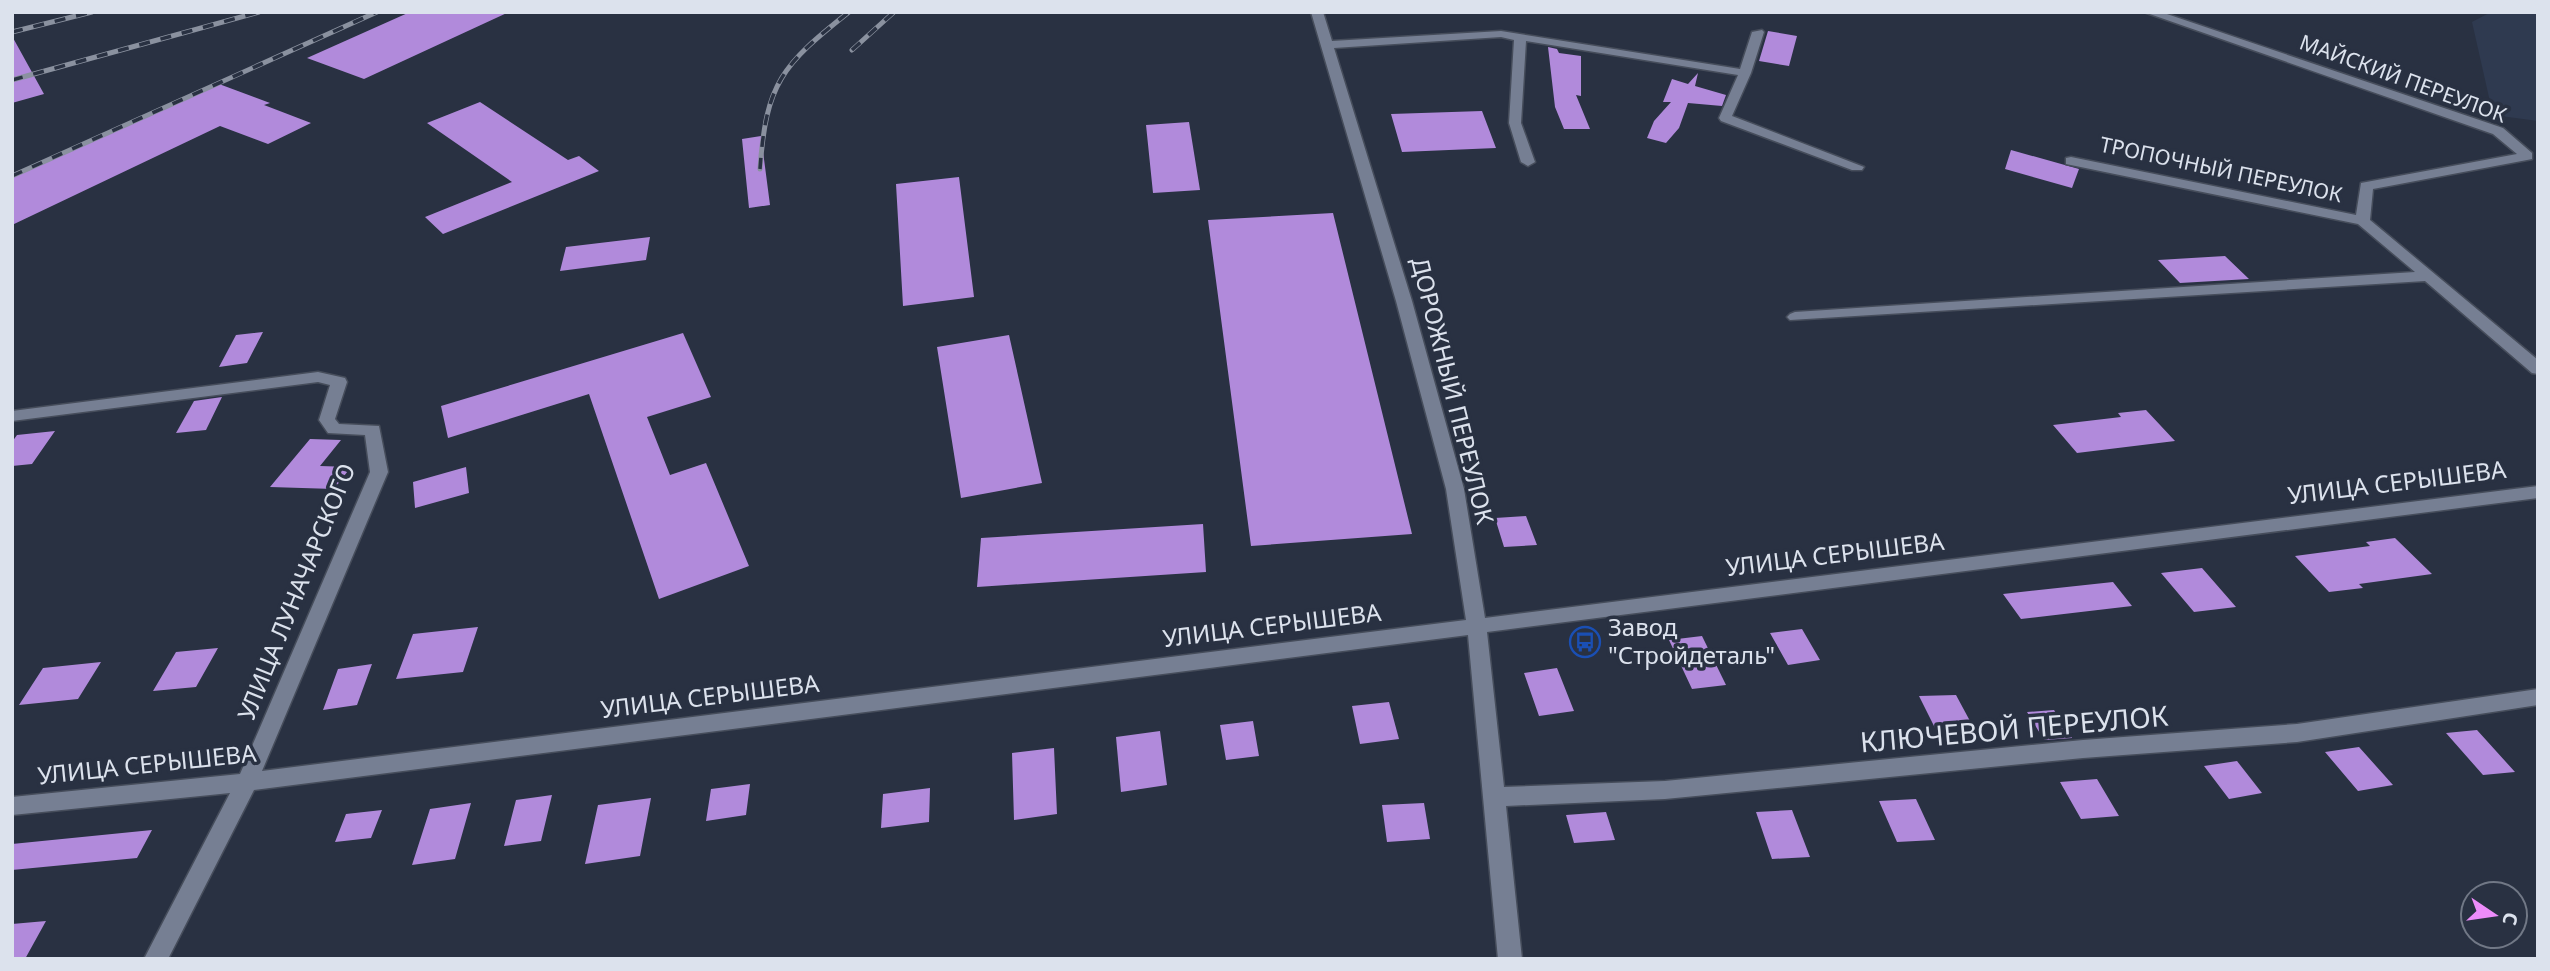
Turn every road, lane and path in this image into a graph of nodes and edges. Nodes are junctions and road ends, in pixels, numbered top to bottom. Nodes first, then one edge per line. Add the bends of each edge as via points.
1 (1317, 12) edge
2 (2149, 12) edge
3 (1758, 32) dead end
4 (1520, 37) junction
5 (1327, 45) junction
6 (1745, 73) junction
7 (2511, 142) junction
8 (2538, 147) edge
9 (2071, 161) dead end
10 (1528, 162) dead end
11 (1857, 167) dead end
12 (2363, 221) junction
13 (2429, 276) junction
14 (1795, 317) dead end
15 (2538, 369) edge
16 (12, 416) edge
17 (2538, 492) edge
18 (1477, 626) junction
19 (2538, 697) edge
20 (247, 782) junction
21 (1494, 797) junction
22 (12, 806) edge
23 (156, 959) edge
24 (1510, 959) edge

1 - 5 street, ДОРОЖНЫЙ ПЕРЕУЛОК
2 - 7 street, МАЙСКИЙ ПЕРЕУЛОК via 2498,131
3 - 6 street
4 - 5 street via 1501,34
4 - 6 street
4 - 10 street via 1515,122
5 - 18 street, ДОРОЖНЫЙ ПЕРЕУЛОК via 1455,489
6 - 11 street via 1725,118
7 - 8 street
7 - 12 street, МАЙСКИЙ ПЕРЕУЛОК via 2527,156 2367,186
9 - 12 street, ТРОПОЧНЫЙ ПЕРЕУЛОК
12 - 13 street
13 - 14 street
13 - 15 street
16 - 20 street, УЛИЦА ЛУНАЧАРСКОГО via 318,377 339,382 327,420 334,429 373,430 379,472
17 - 18 street, УЛИЦА СЕРЫШЕВА
18 - 20 street, УЛИЦА СЕРЫШЕВА
18 - 21 street, ДОРОЖНЫЙ ПЕРЕУЛОК
19 - 21 street, КЛЮЧЕВОЙ ПЕРЕУЛОК via 2297,733 1665,790
20 - 22 street, УЛИЦА СЕРЫШЕВА
20 - 23 street, УЛИЦА ЛУНАЧАРСКОГО
21 - 24 street, ДОРОЖНЫЙ ПЕРЕУЛОК

